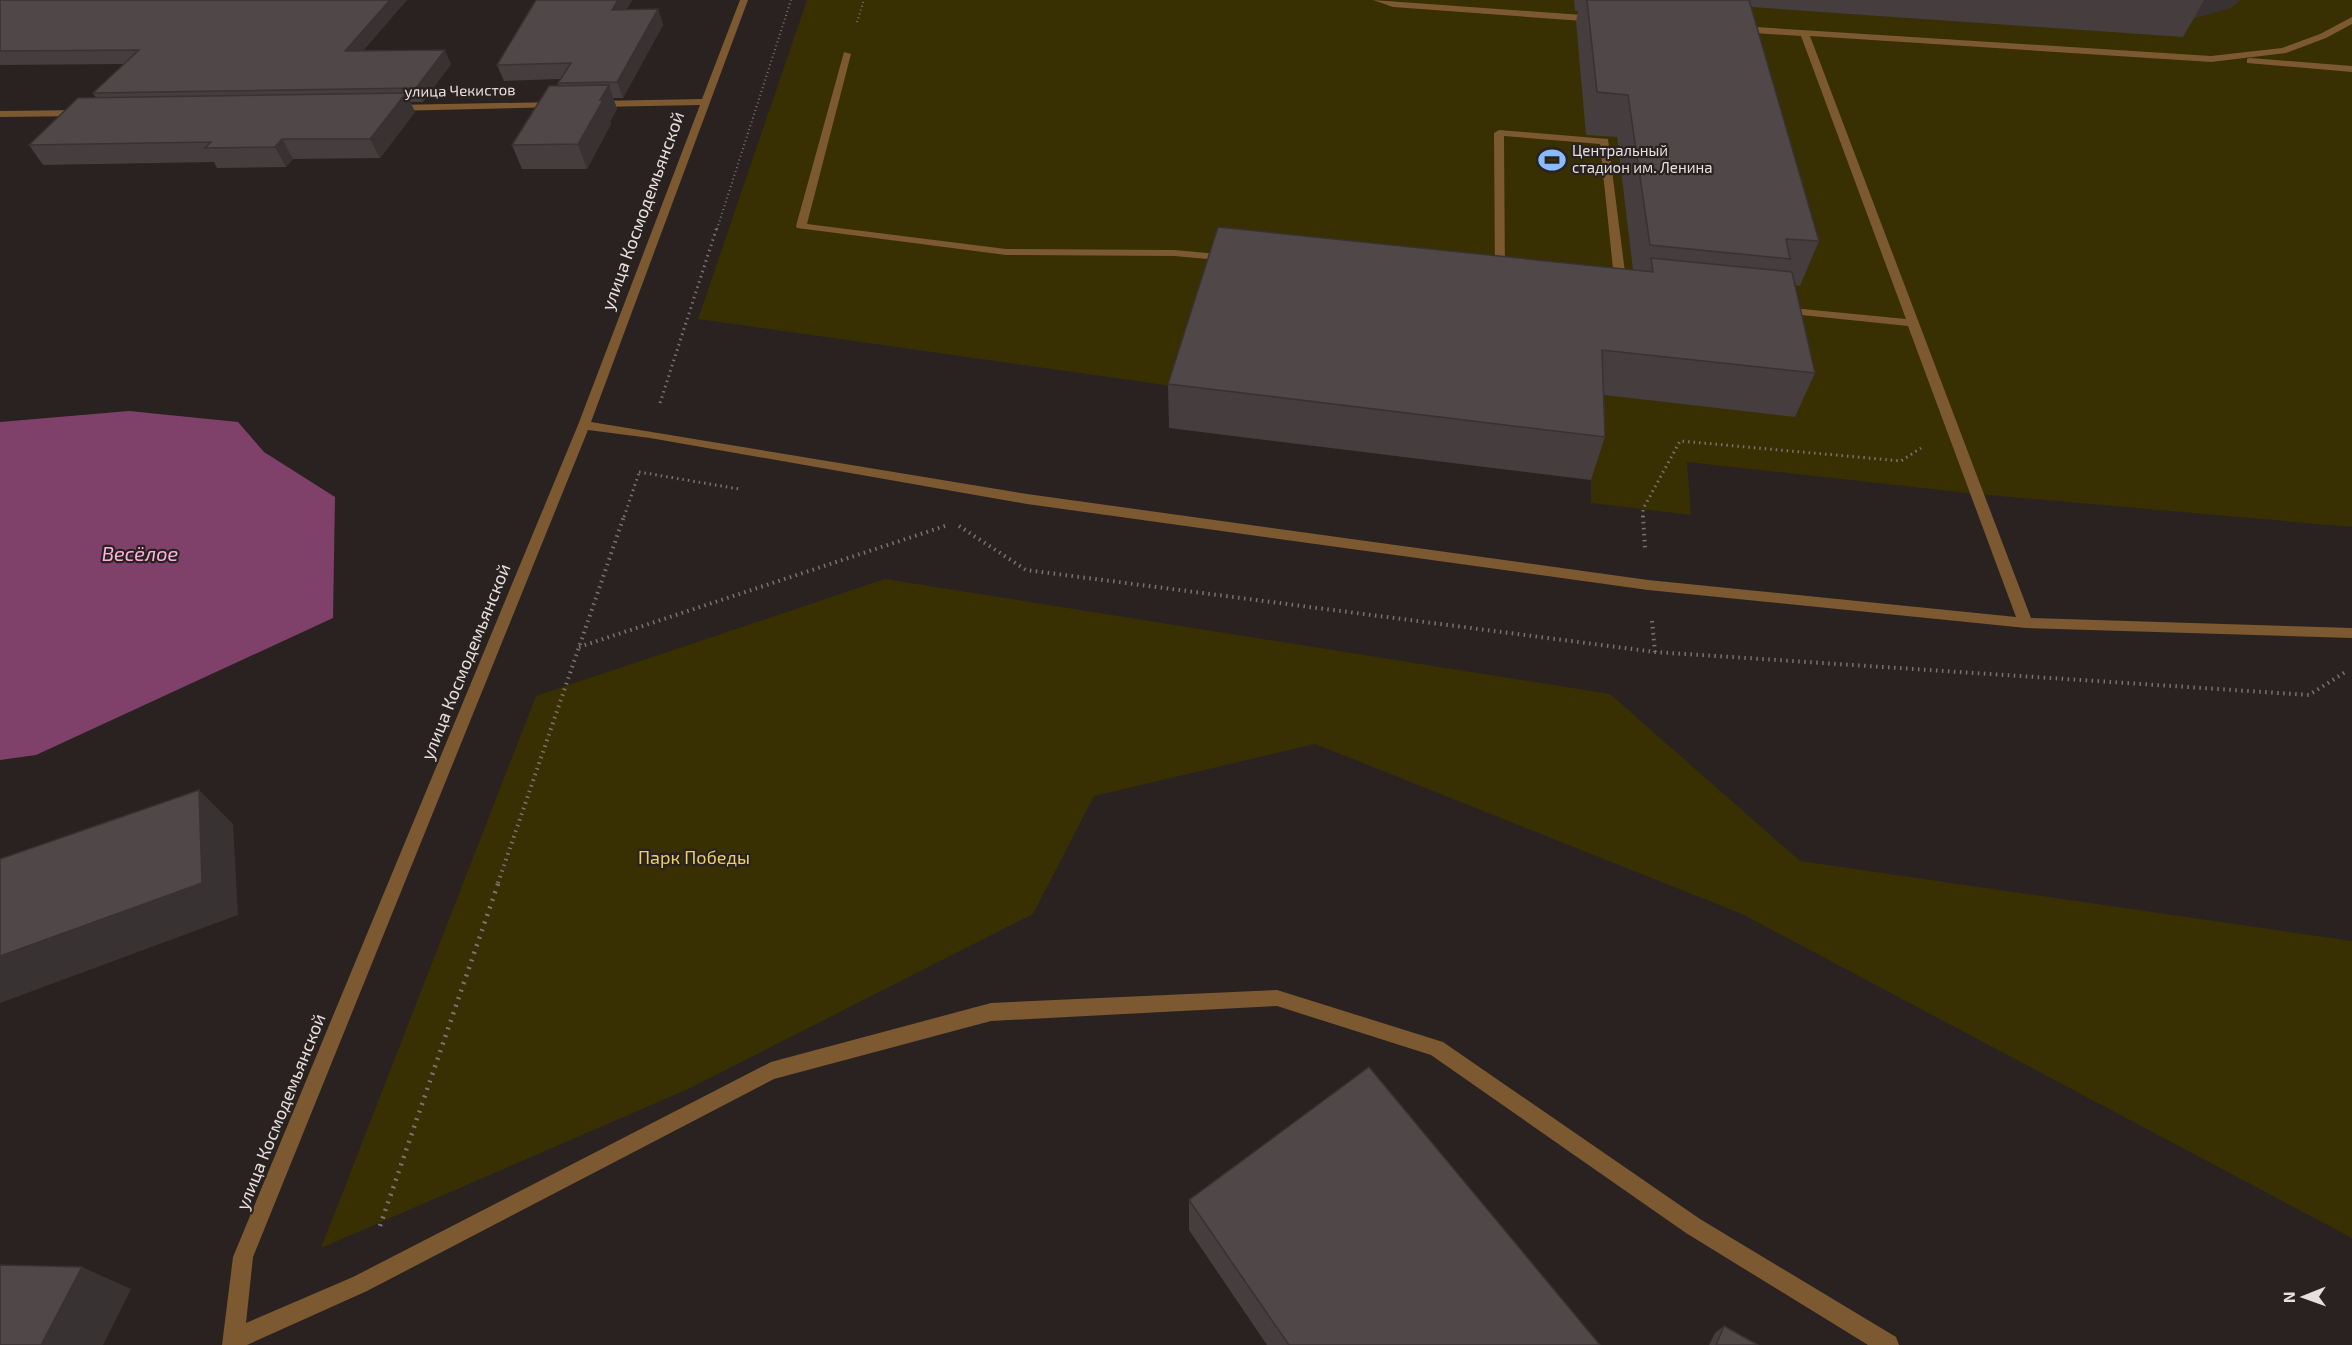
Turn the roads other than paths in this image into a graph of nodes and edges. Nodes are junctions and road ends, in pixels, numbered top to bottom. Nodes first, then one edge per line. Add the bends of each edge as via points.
1 (744, 0) edge
2 (1377, 0) edge
3 (1604, 19) edge
4 (2352, 20) edge
5 (1734, 28) edge
6 (1804, 33) junction
7 (847, 54) dead end
8 (2211, 59) junction
9 (2352, 69) edge
10 (704, 102) junction
11 (584, 104) edge
12 (573, 105) edge
13 (382, 108) edge
14 (95, 112) edge
15 (0, 114) edge
16 (1244, 259) edge
17 (1499, 281) edge
18 (1621, 293) edge
19 (1773, 309) edge
20 (1913, 323) junction
21 (584, 425) junction
22 (2026, 623) junction
23 (2352, 633) edge
24 (233, 1343) edge
25 (1888, 1345) edge

1 - 10 street, улица Космодемьянской
2 - 3 street
4 - 8 street via 2283,51
5 - 6 street
6 - 8 street
6 - 20 street
7 - 16 street via 801,226 1006,252 1174,253
8 - 9 street
10 - 11 street
10 - 21 street, улица Космодемьянской
12 - 13 street, улица Чекистов
14 - 15 street
17 - 18 street via 1498,133 1605,141
19 - 20 street
20 - 22 street
21 - 22 street via 1027,499 1648,585
21 - 24 street, улица Космодемьянской via 243,1257
22 - 23 street
24 - 25 street via 360,1284 771,1071 991,1012 1277,998 1437,1048 1693,1226

